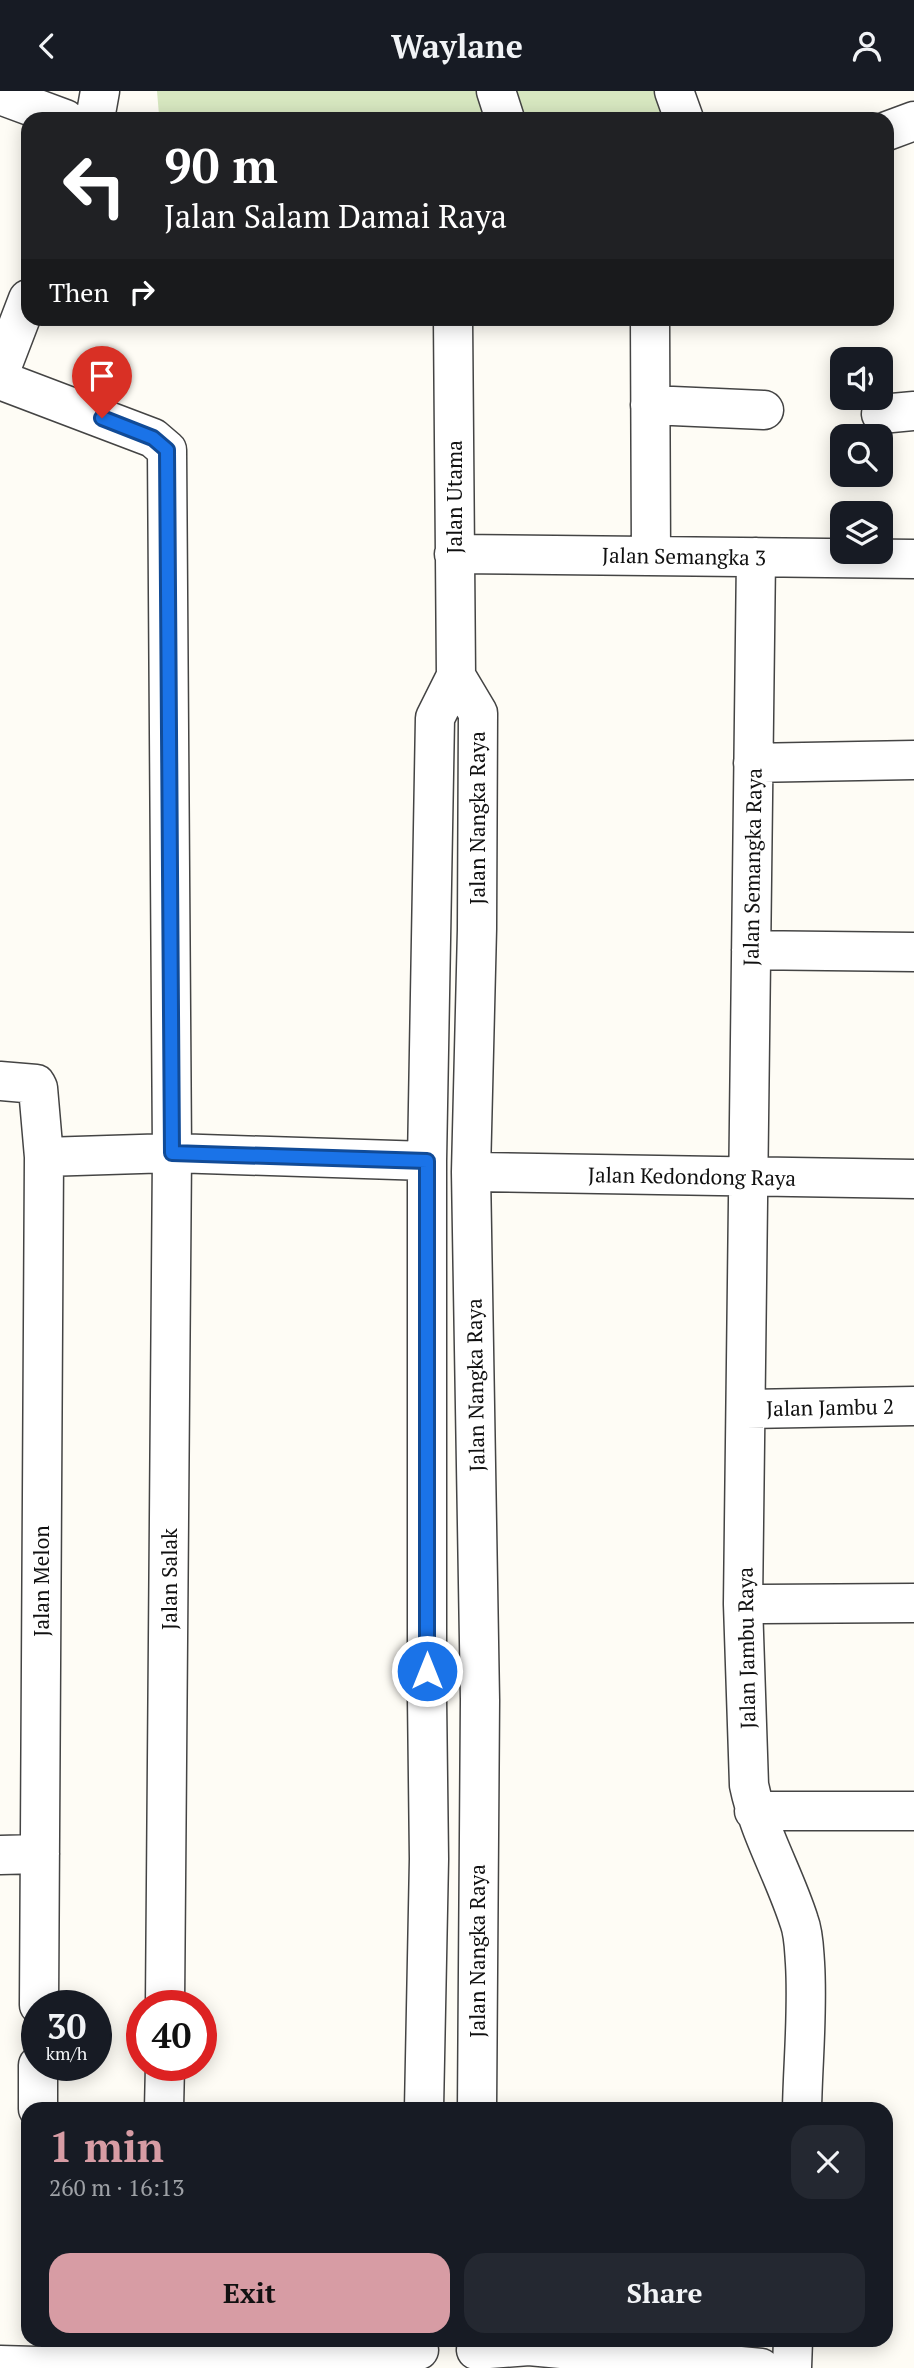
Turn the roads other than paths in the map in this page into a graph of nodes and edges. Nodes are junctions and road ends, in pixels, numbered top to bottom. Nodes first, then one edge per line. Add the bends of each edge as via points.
1 (100, 91) edge
2 (496, 91) edge
3 (674, 91) edge
4 (0, 95) edge
5 (46, 112) edge
6 (96, 112) edge
7 (503, 112) edge
8 (682, 112) edge
9 (914, 121) edge
10 (894, 128) edge
11 (21, 317) edge
12 (453, 326) edge
13 (650, 326) edge
14 (0, 372) edge
15 (0, 380) edge
16 (650, 405) junction
17 (764, 410) dead end
18 (454, 554) junction
19 (651, 556) junction
20 (755, 557) junction
21 (914, 559) edge
22 (456, 676) junction
23 (914, 760) edge
24 (753, 763) junction
25 (431, 926) junction
26 (477, 929) junction
27 (751, 950) junction
28 (914, 952) edge
29 (0, 1081) edge
30 (172, 1153) junction
31 (44, 1157) junction
32 (427, 1161) junction
33 (471, 1172) junction
34 (748, 1176) junction
35 (914, 1179) edge
36 (914, 1406) edge
37 (746, 1409) junction
38 (743, 1604) junction
39 (914, 1604) edge
40 (427, 1698) junction
41 (481, 1700) junction
42 (754, 1811) junction
43 (914, 1811) edge
44 (40, 1854) junction
45 (0, 1855) edge
46 (429, 1859) junction
47 (477, 1861) junction
48 (39, 1990) edge
49 (165, 1990) edge
50 (38, 2081) edge
51 (165, 2081) edge
52 (38, 2102) edge
53 (164, 2102) edge
54 (424, 2102) edge
55 (477, 2102) edge
56 (802, 2102) edge
57 (521, 2347) edge
58 (540, 2347) edge
59 (793, 2347) edge
60 (162, 2353) edge
61 (419, 2353) edge
62 (476, 2353) edge
63 (27, 2360) edge
64 (761, 2368) edge
65 (792, 2368) edge

1 - 6 street
2 - 7 street
3 - 8 street
4 - 5 street
9 - 10 street
11 - 14 street
12 - 18 street, Jalan Utama
13 - 16 street
15 - 30 street, Jalan Salak via 153,438 167,450
16 - 17 street
16 - 19 street
18 - 19 street, Jalan Semangka 3
18 - 22 street, Jalan Utama
19 - 20 street, Jalan Semangka 3
20 - 21 street, Jalan Semangka 3
20 - 24 street, Jalan Semangka Raya
22 - 25 street, Jalan Nangka Raya via 435,717
22 - 26 street, Jalan Nangka Raya via 478,713
23 - 24 street
24 - 27 street, Jalan Semangka Raya
25 - 26 street
25 - 32 street, Jalan Nangka Raya
26 - 33 street, Jalan Nangka Raya
27 - 28 street
27 - 34 street, Jalan Semangka Raya
29 - 31 street, Jalan Melon via 36,1084
30 - 31 street
30 - 32 street
30 - 49 street, Jalan Salak
31 - 44 street, Jalan Melon
32 - 40 street, Jalan Nangka Raya
33 - 34 street, Jalan Kedondong Raya
33 - 41 street, Jalan Nangka Raya
34 - 35 street, Jalan Kedondong Raya
34 - 37 street, Jalan Jambu Raya
36 - 37 street, Jalan Jambu 2
37 - 38 street, Jalan Jambu Raya
38 - 39 street
38 - 42 street, Jalan Jambu Raya via 749,1785
40 - 41 street
40 - 46 street, Jalan Nangka Raya
41 - 47 street, Jalan Nangka Raya
42 - 43 street
42 - 56 street, Jalan Jambu Raya via 800,1923 806,1986
44 - 45 street
44 - 48 street, Jalan Melon
46 - 47 street
46 - 54 street, Jalan Nangka Raya
47 - 55 street, Jalan Nangka Raya
50 - 52 street
51 - 53 street
57 - 62 street
58 - 64 street
59 - 65 street
60 - 61 street
60 - 63 street

